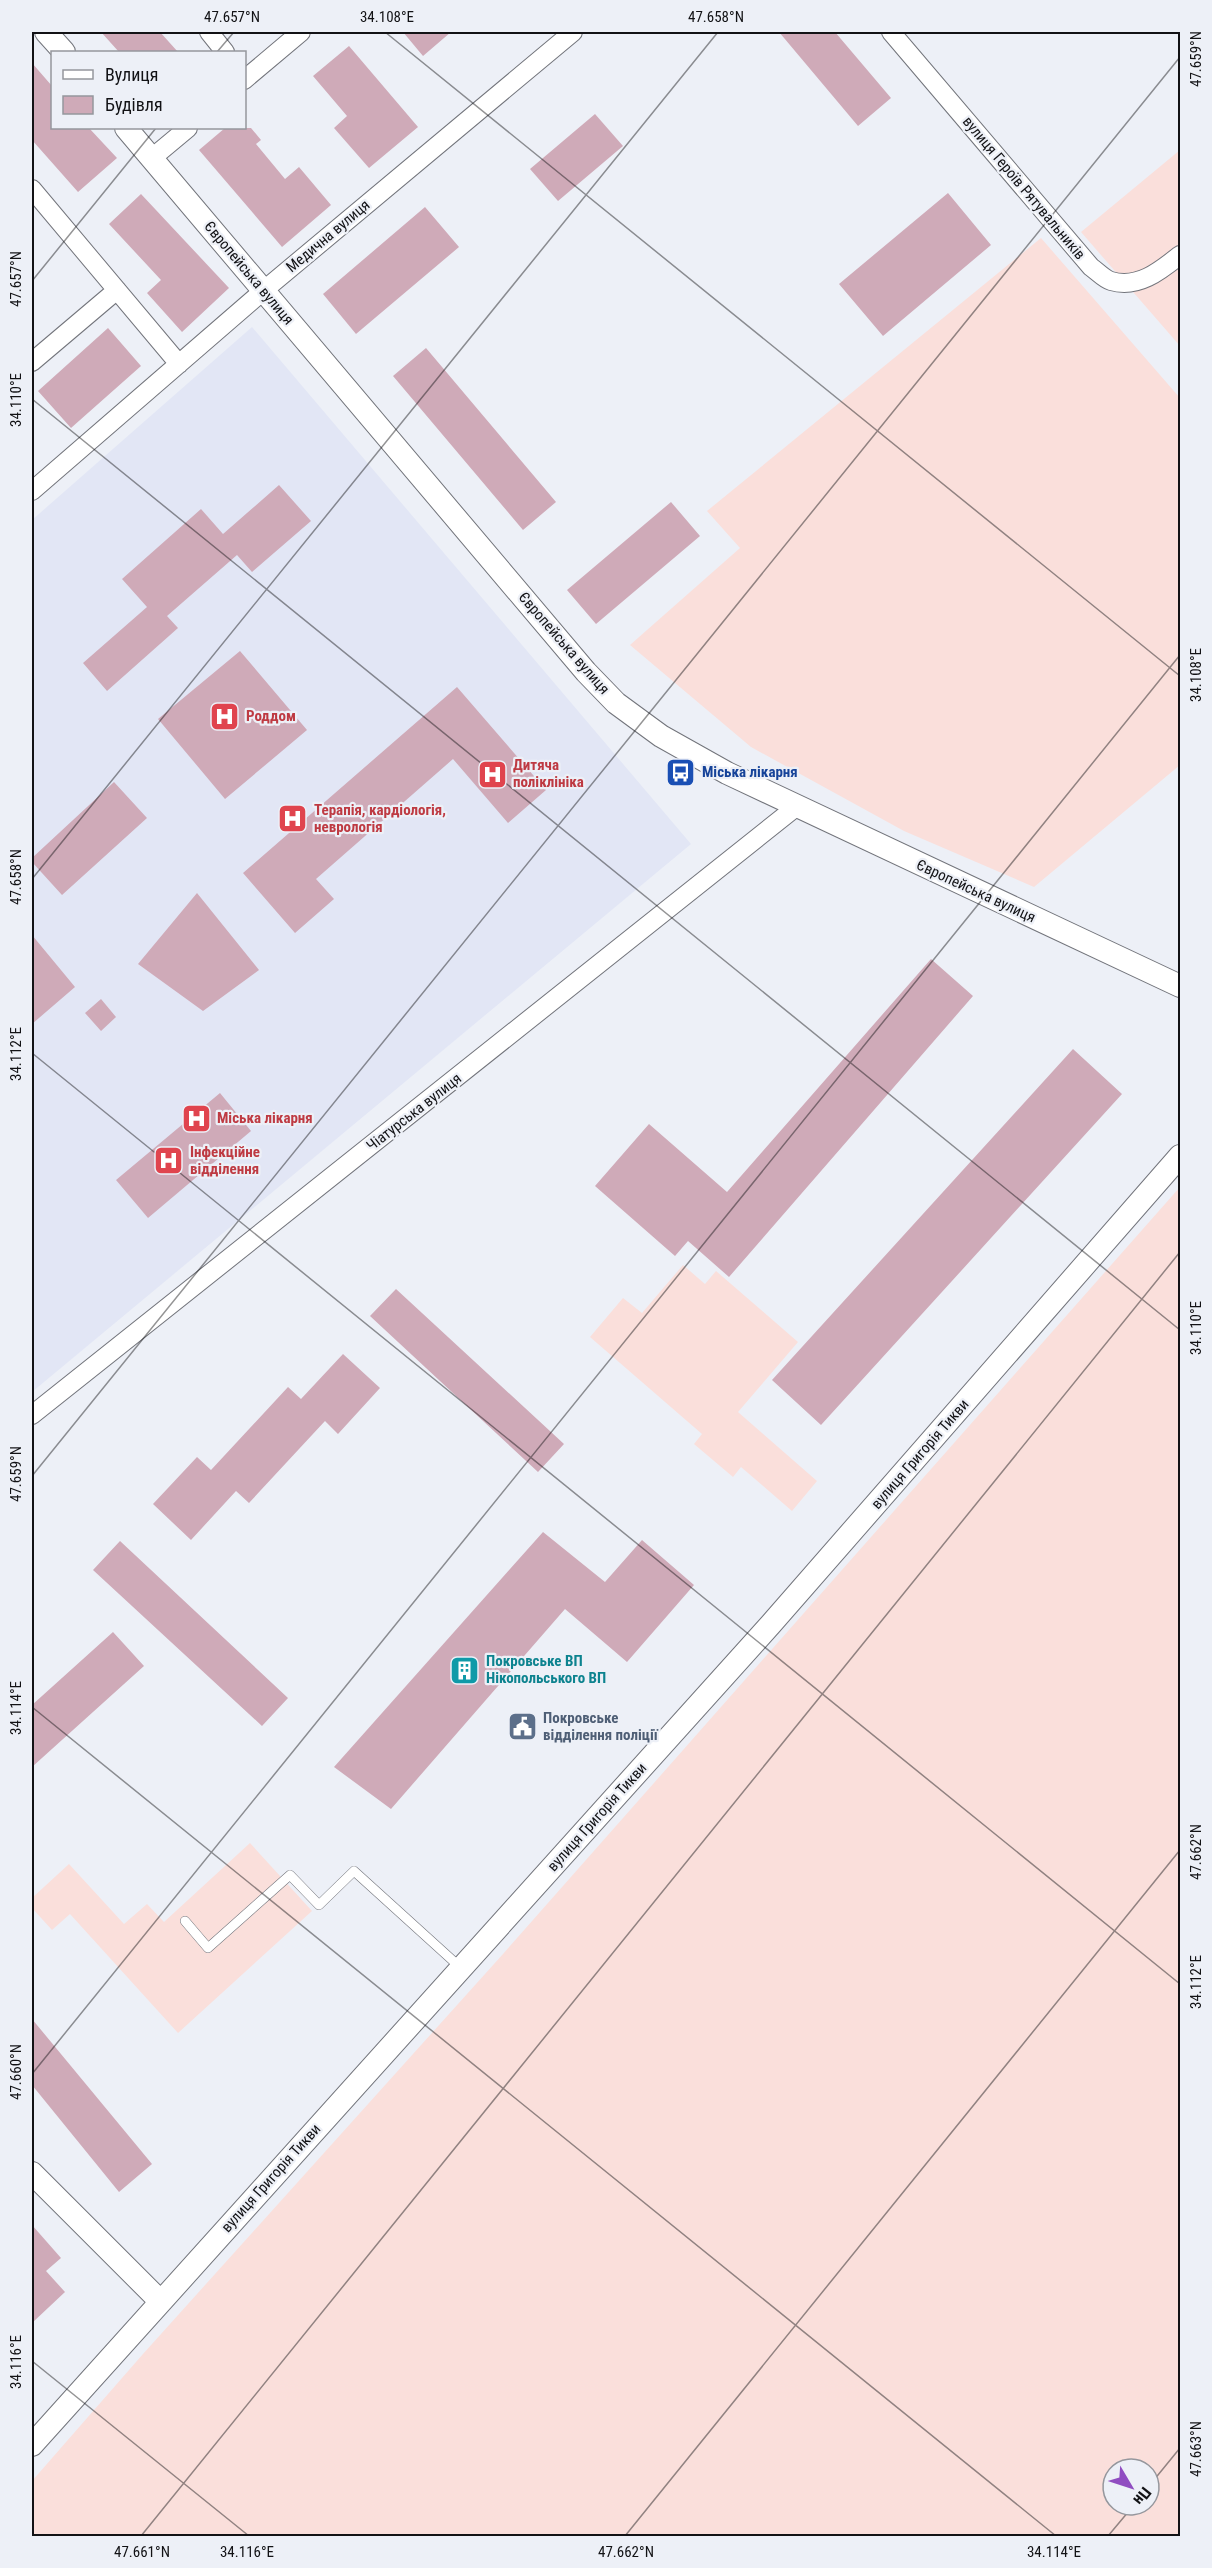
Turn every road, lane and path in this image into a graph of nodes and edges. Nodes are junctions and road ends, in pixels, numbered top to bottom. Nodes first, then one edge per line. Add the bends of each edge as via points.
1 (46, 32) edge
2 (208, 32) edge
3 (302, 32) edge
4 (573, 32) edge
5 (891, 32) edge
6 (63, 51) edge
7 (224, 51) edge
8 (246, 77) edge
9 (127, 129) edge
10 (187, 129) edge
11 (152, 158) junction
12 (32, 189) edge
13 (1180, 255) edge
14 (117, 290) junction
15 (263, 291) junction
16 (32, 362) edge
17 (179, 364) junction
18 (32, 491) edge
19 (796, 807) junction
20 (1180, 987) edge
21 (1180, 1156) edge
22 (32, 1415) edge
23 (185, 1921) dead end
24 (461, 1968) junction
25 (32, 2173) edge
26 (160, 2301) junction
27 (32, 2445) edge

1 - 6 street
2 - 7 street
3 - 8 street
4 - 15 street, Медична вулиця
5 - 13 street, вулиця Героїв Рятувальників via 1083,258 1109,281 1133,283 1156,274
9 - 11 street, Європейська вулиця
10 - 11 street
11 - 15 street, Європейська вулиця
12 - 14 street
14 - 16 street
14 - 17 street
15 - 17 street, Медична вулиця
15 - 19 street, Європейська вулиця via 616,703 661,736
17 - 18 street, Медична вулиця
19 - 20 street, Європейська вулиця
19 - 22 street, Чіатурська вулиця
21 - 24 street, вулиця Григорія Тикви via 771,1624
23 - 24 lane via 208,1947 290,1875 319,1905 354,1870
24 - 26 street, вулиця Григорія Тикви
25 - 26 street
26 - 27 street, вулиця Григорія Тикви

